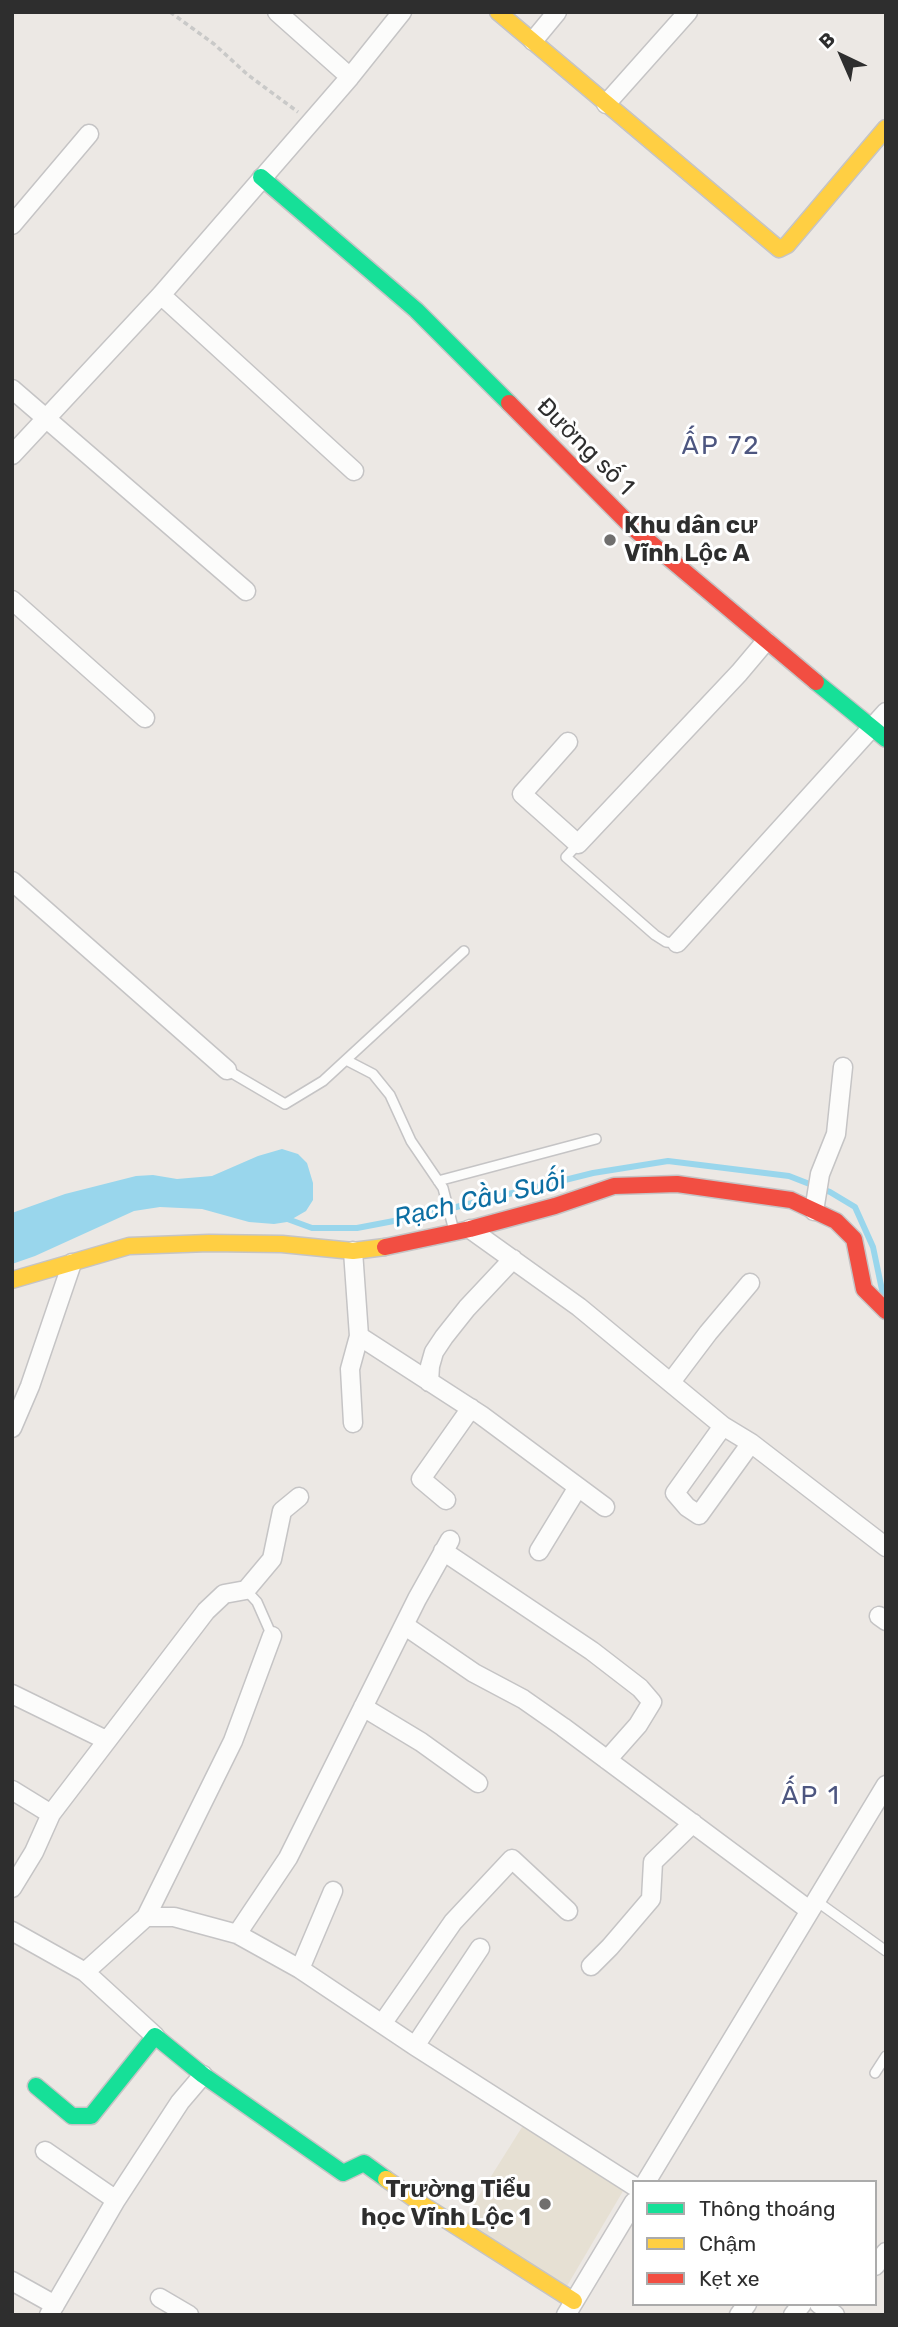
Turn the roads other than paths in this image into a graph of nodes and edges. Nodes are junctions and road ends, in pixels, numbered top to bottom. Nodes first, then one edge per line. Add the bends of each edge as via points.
1 (277, 12) edge
2 (402, 12) edge
3 (498, 12) edge
4 (557, 12) edge
5 (688, 12) edge
6 (533, 41) junction
7 (350, 77) junction
8 (606, 104) junction
9 (886, 128) edge
10 (89, 134) dead end
11 (261, 177) junction
12 (12, 225) edge
13 (161, 295) junction
14 (12, 388) edge
15 (46, 418) junction
16 (12, 455) edge
17 (354, 471) dead end
18 (246, 591) dead end
19 (12, 600) edge
20 (766, 641) junction
21 (886, 712) edge
22 (145, 718) dead end
23 (871, 727) junction
24 (886, 739) edge
25 (568, 742) dead end
26 (578, 844) junction
27 (12, 881) edge
28 (677, 943) joint
29 (464, 951) dead end
30 (346, 1060) junction
31 (843, 1068) dead end
32 (227, 1070) joint
33 (597, 1139) dead end
34 (440, 1185) junction
35 (815, 1204) junction
36 (459, 1227) junction
37 (353, 1251) junction
38 (513, 1259) junction
39 (72, 1263) junction
40 (12, 1280) edge
41 (750, 1283) dead end
42 (886, 1311) edge
43 (359, 1336) junction
44 (429, 1382) junction
45 (671, 1382) junction
46 (471, 1408) junction
47 (352, 1423) dead end
48 (723, 1426) junction
49 (12, 1428) edge
50 (751, 1443) junction
51 (578, 1487) junction
52 (299, 1497) dead end
53 (446, 1500) dead end
54 (605, 1507) dead end
55 (886, 1547) edge
56 (539, 1551) dead end
57 (246, 1590) junction
58 (404, 1625) junction
59 (272, 1636) joint
60 (12, 1694) edge
61 (363, 1707) junction
62 (106, 1740) junction
63 (607, 1760) junction
64 (478, 1783) dead end
65 (886, 1785) edge
66 (12, 1790) edge
67 (51, 1814) junction
68 (693, 1823) junction
69 (12, 1888) edge
70 (333, 1891) dead end
71 (812, 1905) junction
72 (568, 1912) dead end
73 (146, 1917) junction
74 (12, 1931) edge
75 (237, 1934) junction
76 (480, 1948) dead end
77 (886, 1951) edge
78 (591, 1966) dead end
79 (300, 1969) junction
80 (85, 1972) junction
81 (382, 2024) junction
82 (155, 2036) junction
83 (415, 2046) junction
84 (886, 2056) edge
85 (875, 2073) dead end
86 (203, 2075) junction
87 (36, 2085) dead end
88 (46, 2151) dead end
89 (647, 2180) edge
90 (632, 2185) edge
91 (116, 2200) junction
92 (632, 2205) edge
93 (12, 2281) edge
94 (160, 2298) dead end
95 (570, 2308) edge
96 (52, 2310) edge
97 (189, 2315) edge

1 - 7 street
2 - 7 street
3 - 6 street
4 - 6 street
5 - 8 street
6 - 8 street
7 - 11 street
8 - 9 street via 779,249
10 - 12 street
11 - 13 street
11 - 20 street, Đường số 1 via 416,310 633,528
13 - 15 street
13 - 17 street
14 - 15 street
15 - 16 street
15 - 18 street
19 - 22 street
20 - 23 street, Đường số 1
20 - 26 street
21 - 23 street
23 - 24 street, Đường số 1
23 - 28 street
25 - 26 street via 522,794
26 - 28 lane via 566,857 655,935
27 - 32 street
29 - 30 lane
30 - 32 lane via 323,1081 285,1104
30 - 34 lane via 380,1080
31 - 35 street via 836,1134 820,1174
33 - 34 lane
34 - 36 lane
35 - 36 street via 677,1184 614,1186 555,1206
35 - 42 street via 854,1239 864,1289
36 - 37 street via 400,1245
36 - 38 street
37 - 39 street via 282,1244 129,1246
37 - 43 street
38 - 44 street via 444,1337 434,1352
38 - 45 street
39 - 40 street
39 - 49 street
41 - 45 street
43 - 44 street
43 - 47 street via 350,1369
44 - 46 street
45 - 48 street
46 - 51 street
46 - 53 street via 421,1479
48 - 50 street
48 - 50 street via 675,1493 699,1515
50 - 55 street
51 - 54 street
51 - 56 street
52 - 57 street via 282,1511 272,1559
57 - 59 lane via 257,1602
57 - 62 street via 224,1594 206,1611
58 - 61 street
58 - 63 street via 474,1673 523,1699
58 - 63 street via 447,1545 592,1651 652,1702
59 - 73 street via 233,1741
60 - 62 street
61 - 64 street
61 - 75 street via 288,1858
62 - 67 street
63 - 68 street
65 - 71 street
66 - 67 street
67 - 69 street
68 - 71 street
68 - 78 street via 653,1862 651,1899
70 - 79 street
71 - 77 lane
71 - 89 street
72 - 81 street via 512,1860 453,1922
73 - 75 street via 174,1917
73 - 80 street
74 - 80 street
75 - 79 street
76 - 83 street
79 - 81 street
80 - 82 street
81 - 83 street
82 - 86 street
82 - 87 street via 91,2116 72,2116
83 - 90 street
84 - 85 lane
86 - 91 street
86 - 95 street via 344,2174 364,2164
88 - 91 street
91 - 96 street
92 - 95 street
93 - 96 street
94 - 97 street

